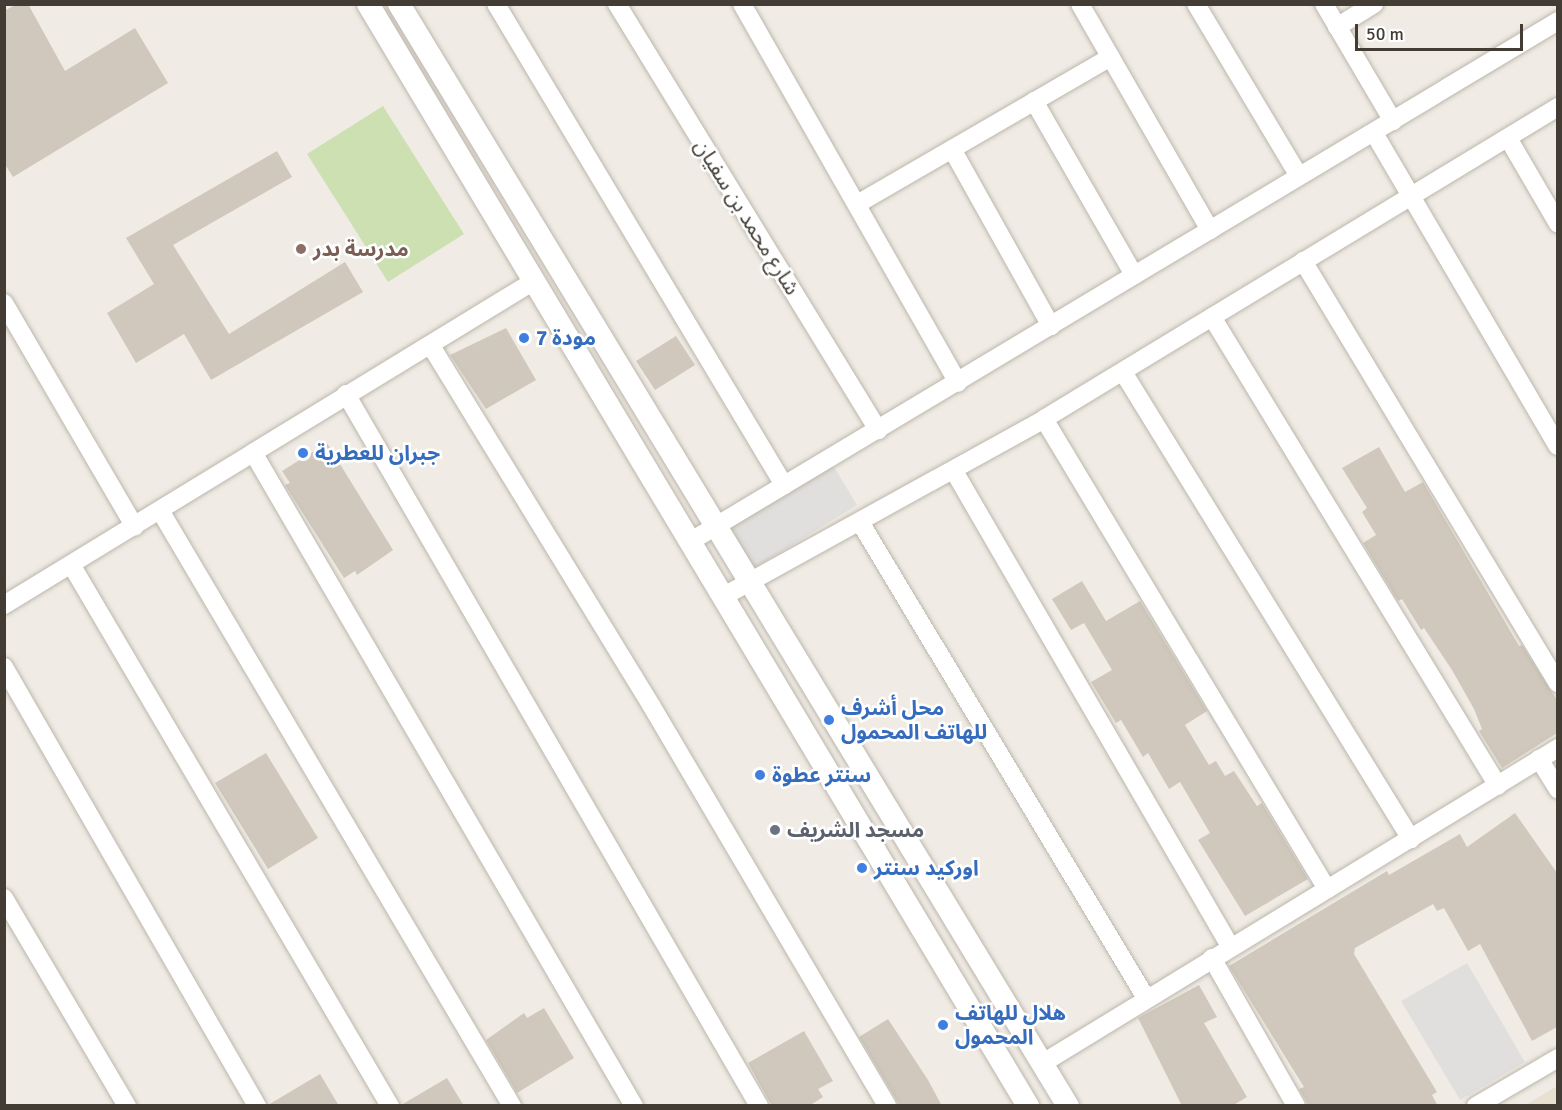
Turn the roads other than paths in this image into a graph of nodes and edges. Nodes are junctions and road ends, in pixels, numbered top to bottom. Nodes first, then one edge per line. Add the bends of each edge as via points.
1 (368, 4) edge
2 (399, 4) edge
3 (496, 4) edge
4 (617, 4) edge
5 (742, 4) edge
6 (1080, 4) edge
7 (1196, 4) edge
8 (1324, 4) edge
9 (1374, 4) edge
10 (1557, 21) edge
11 (1337, 27) junction
12 (1111, 57) junction
13 (1034, 101) junction
14 (1557, 107) edge
15 (1394, 121) junction
16 (1374, 133) junction
17 (1508, 138) junction
18 (952, 149) junction
19 (1299, 176) junction
20 (1411, 197) junction
21 (859, 203) junction
22 (1557, 224) edge
23 (1210, 230) junction
24 (1303, 261) junction
25 (1134, 275) junction
26 (534, 281) junction
27 (4, 303) edge
28 (1212, 317) junction
29 (1051, 326) junction
30 (431, 346) junction
31 (1123, 372) junction
32 (958, 383) junction
33 (346, 394) junction
34 (1044, 419) junction
35 (878, 430) junction
36 (1557, 446) edge
37 (254, 454) junction
38 (954, 471) junction
39 (784, 485) junction
40 (161, 512) junction
41 (860, 522) junction
42 (717, 525) junction
43 (135, 527) junction
44 (691, 541) junction
45 (72, 566) junction
46 (750, 581) junction
47 (724, 596) junction
48 (4, 605) edge
49 (4, 667) edge
50 (1557, 683) edge
51 (1557, 748) edge
52 (1539, 759) junction
53 (1498, 786) junction
54 (1557, 790) edge
55 (1411, 839) junction
56 (1327, 889) junction
57 (4, 898) edge
58 (1230, 946) junction
59 (1212, 958) junction
60 (1146, 998) junction
61 (1557, 1058) edge
62 (1042, 1063) junction
63 (881, 1104) edge
64 (127, 1106) edge
65 (257, 1106) edge
66 (390, 1106) edge
67 (512, 1106) edge
68 (634, 1106) edge
69 (759, 1106) edge
70 (1028, 1106) edge
71 (1068, 1106) edge
72 (1296, 1106) edge
73 (1476, 1106) edge

1 - 26 street
2 - 42 street
3 - 39 street
4 - 35 street, شارع محمد بن سفيان
5 - 21 street
6 - 12 street
7 - 19 street
8 - 11 street
9 - 11 street
10 - 15 street
11 - 15 street
12 - 13 street
12 - 23 street
13 - 18 street
13 - 25 street
14 - 17 street
15 - 16 street
16 - 19 street
16 - 20 street
17 - 20 street
17 - 22 street
18 - 21 street
18 - 29 street
19 - 23 street
20 - 24 street
20 - 36 street
21 - 32 street
23 - 25 street
24 - 28 street
24 - 50 street
25 - 29 street
26 - 30 street
26 - 44 street
27 - 43 street
28 - 31 street
28 - 53 street
29 - 32 street
30 - 33 street
30 - 63 street via 651,705
31 - 34 street
31 - 55 street
32 - 35 street
33 - 37 street
33 - 69 street
34 - 38 street
34 - 56 street
35 - 39 street
37 - 40 street
37 - 68 street
38 - 41 street
38 - 58 street
39 - 42 street
40 - 43 street
40 - 67 street
41 - 46 street
41 - 60 street
42 - 44 street
42 - 46 street
43 - 45 street
44 - 47 street
45 - 48 street
45 - 66 street
46 - 47 street
46 - 62 street
47 - 70 street
49 - 65 street
51 - 52 street
52 - 53 street
52 - 54 street
53 - 55 street
55 - 56 street
56 - 58 street
57 - 64 street
58 - 59 street
59 - 60 street
59 - 72 street
60 - 62 street
61 - 73 street
62 - 71 street

